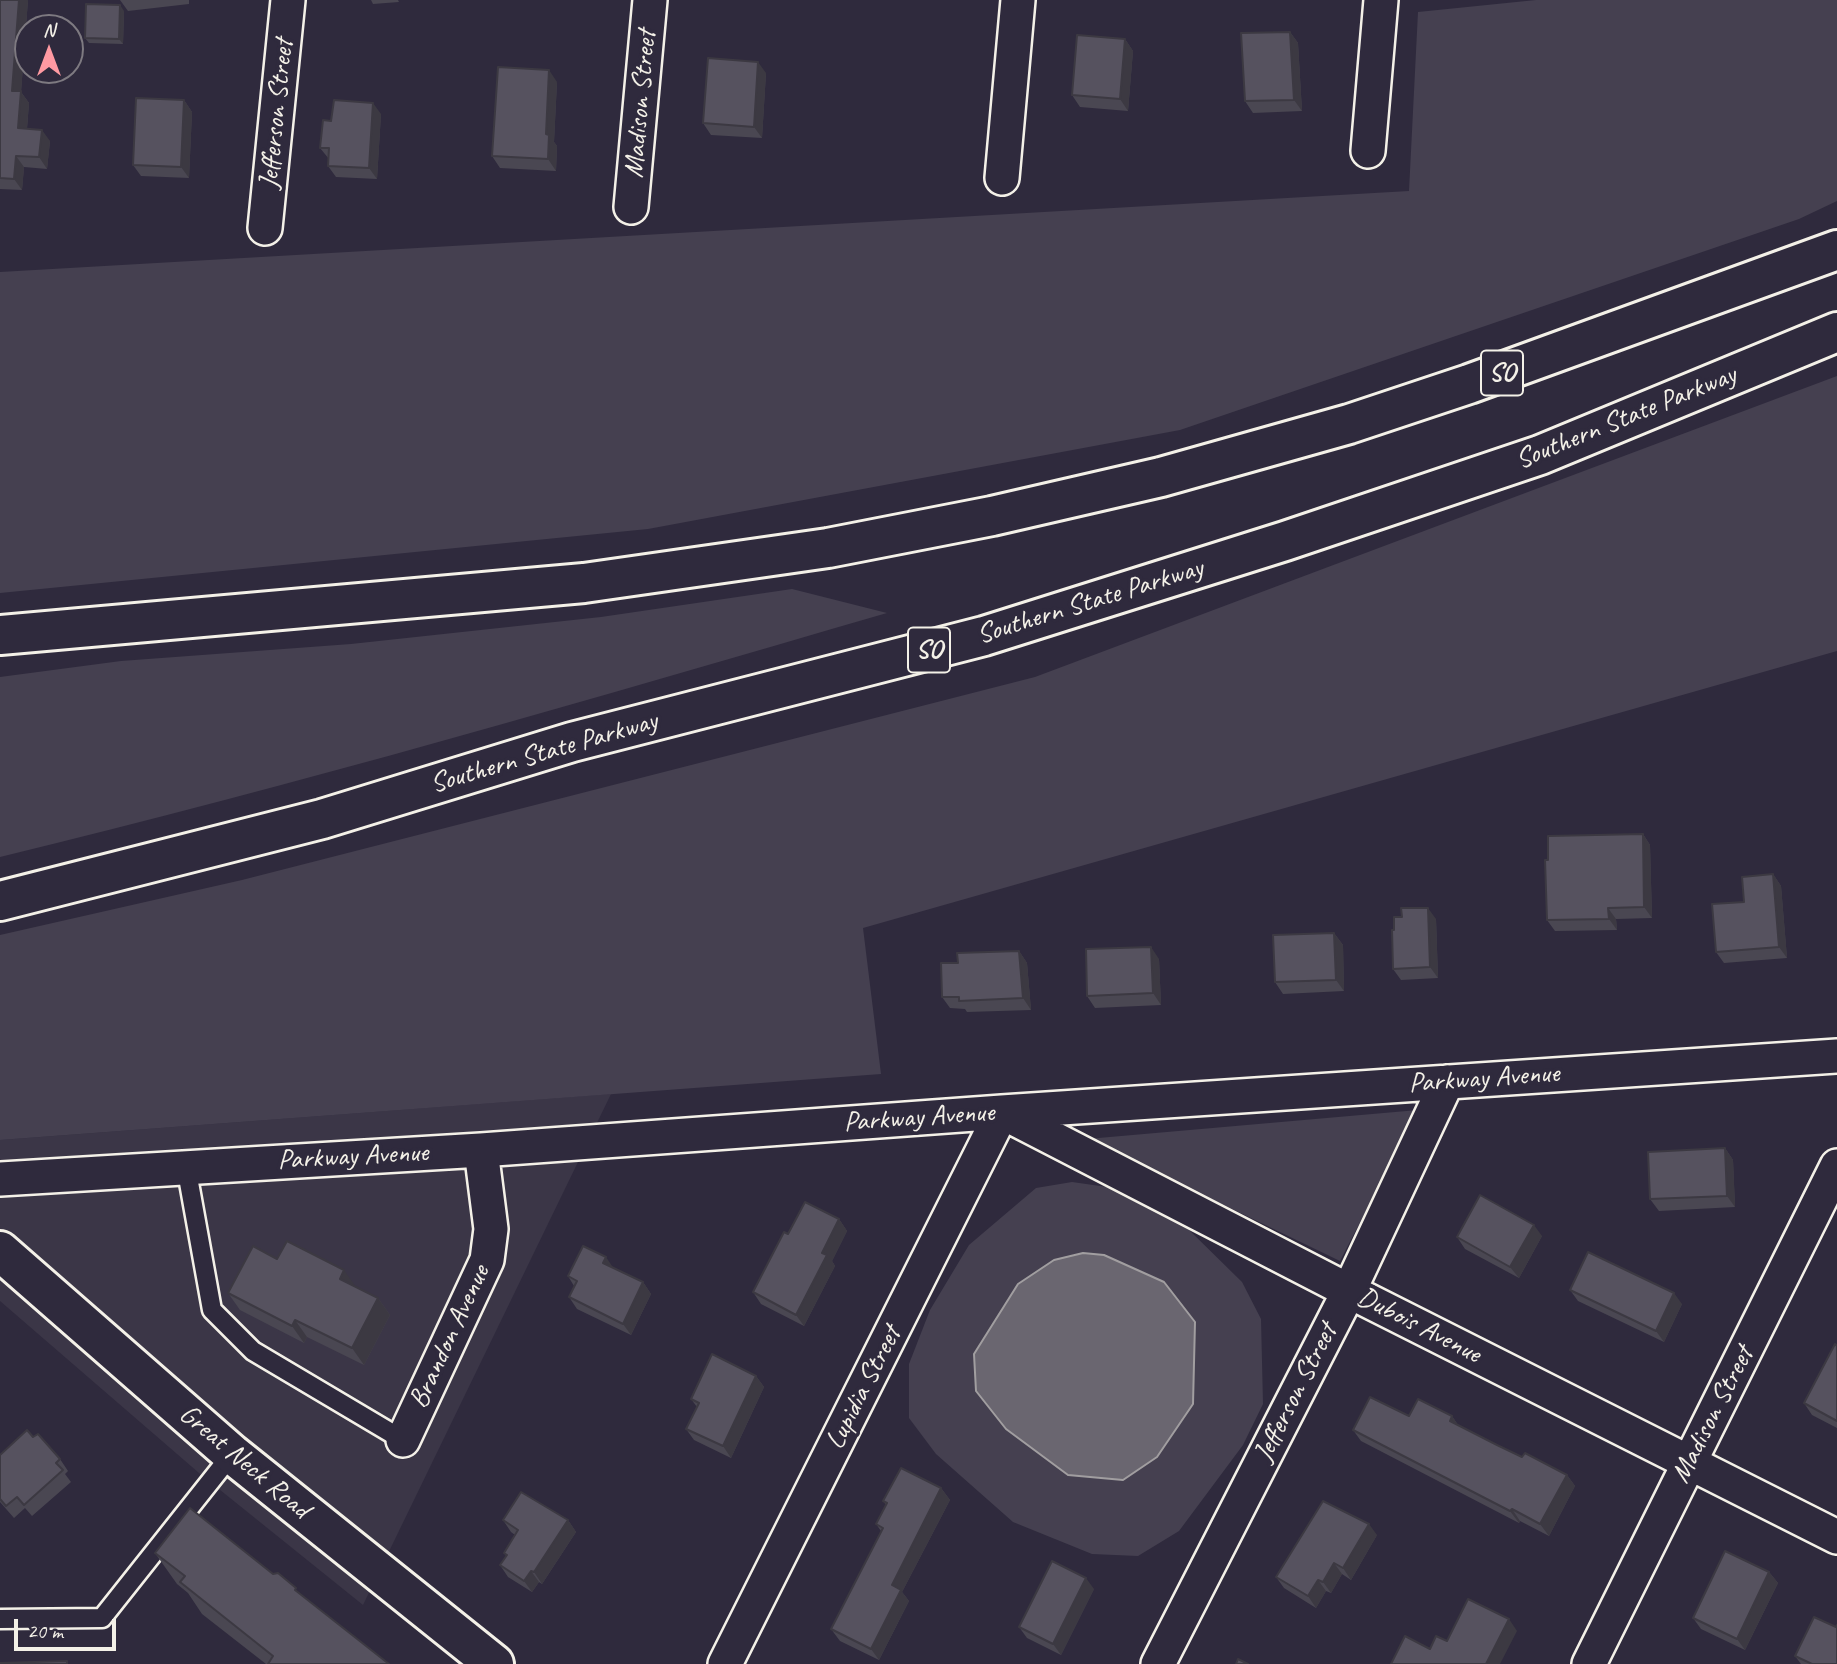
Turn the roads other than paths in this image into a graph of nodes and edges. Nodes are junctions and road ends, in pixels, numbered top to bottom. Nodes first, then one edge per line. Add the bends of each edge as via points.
1 (288, 0) edge
2 (650, 0) edge
3 (1018, 0) edge
4 (1381, 0) edge
5 (1368, 151) dead end
6 (1002, 178) dead end
7 (631, 207) dead end
8 (265, 228) dead end
9 (1837, 250) edge
10 (1837, 332) edge
11 (0, 635) edge
12 (0, 901) edge
13 (1837, 1056) edge
14 (1447, 1082) junction
15 (1002, 1112) junction
16 (481, 1150) junction
17 (186, 1166) junction
18 (1837, 1166) edge
19 (0, 1179) edge
20 (0, 1251) edge
21 (1349, 1291) junction
22 (403, 1440) joint
23 (232, 1454) junction
24 (1689, 1463) junction
25 (1837, 1537) edge
26 (0, 1619) edge
27 (494, 1664) edge
28 (725, 1664) edge
29 (1158, 1664) edge
30 (1589, 1664) edge

1 - 8 street, Jefferson Street
2 - 7 street, Madison Street
3 - 6 street
4 - 5 street
9 - 11 main road, SO via 1349,424 1161,477 992,516 828,548 583,583
10 - 12 main road, Southern State Parkway / SO via 1539,455 984,636 572,742 322,819
13 - 14 street, Parkway Avenue
14 - 15 street, Parkway Avenue
14 - 21 street, Jefferson Street
15 - 16 street, Parkway Avenue
15 - 21 street, Dubois Avenue
15 - 28 street, Lupidia Street
16 - 17 street, Parkway Avenue
16 - 22 street, Brandon Avenue via 491,1229 487,1260
17 - 19 street, Parkway Avenue
17 - 22 lane via 212,1310 253,1351
18 - 24 street, Madison Street
20 - 23 main road, Great Neck Road
21 - 24 street, Dubois Avenue
21 - 29 street, Jefferson Street
23 - 26 lane via 102,1618
23 - 27 main road, Great Neck Road
24 - 25 street, Dubois Avenue
24 - 30 street, Madison Street

